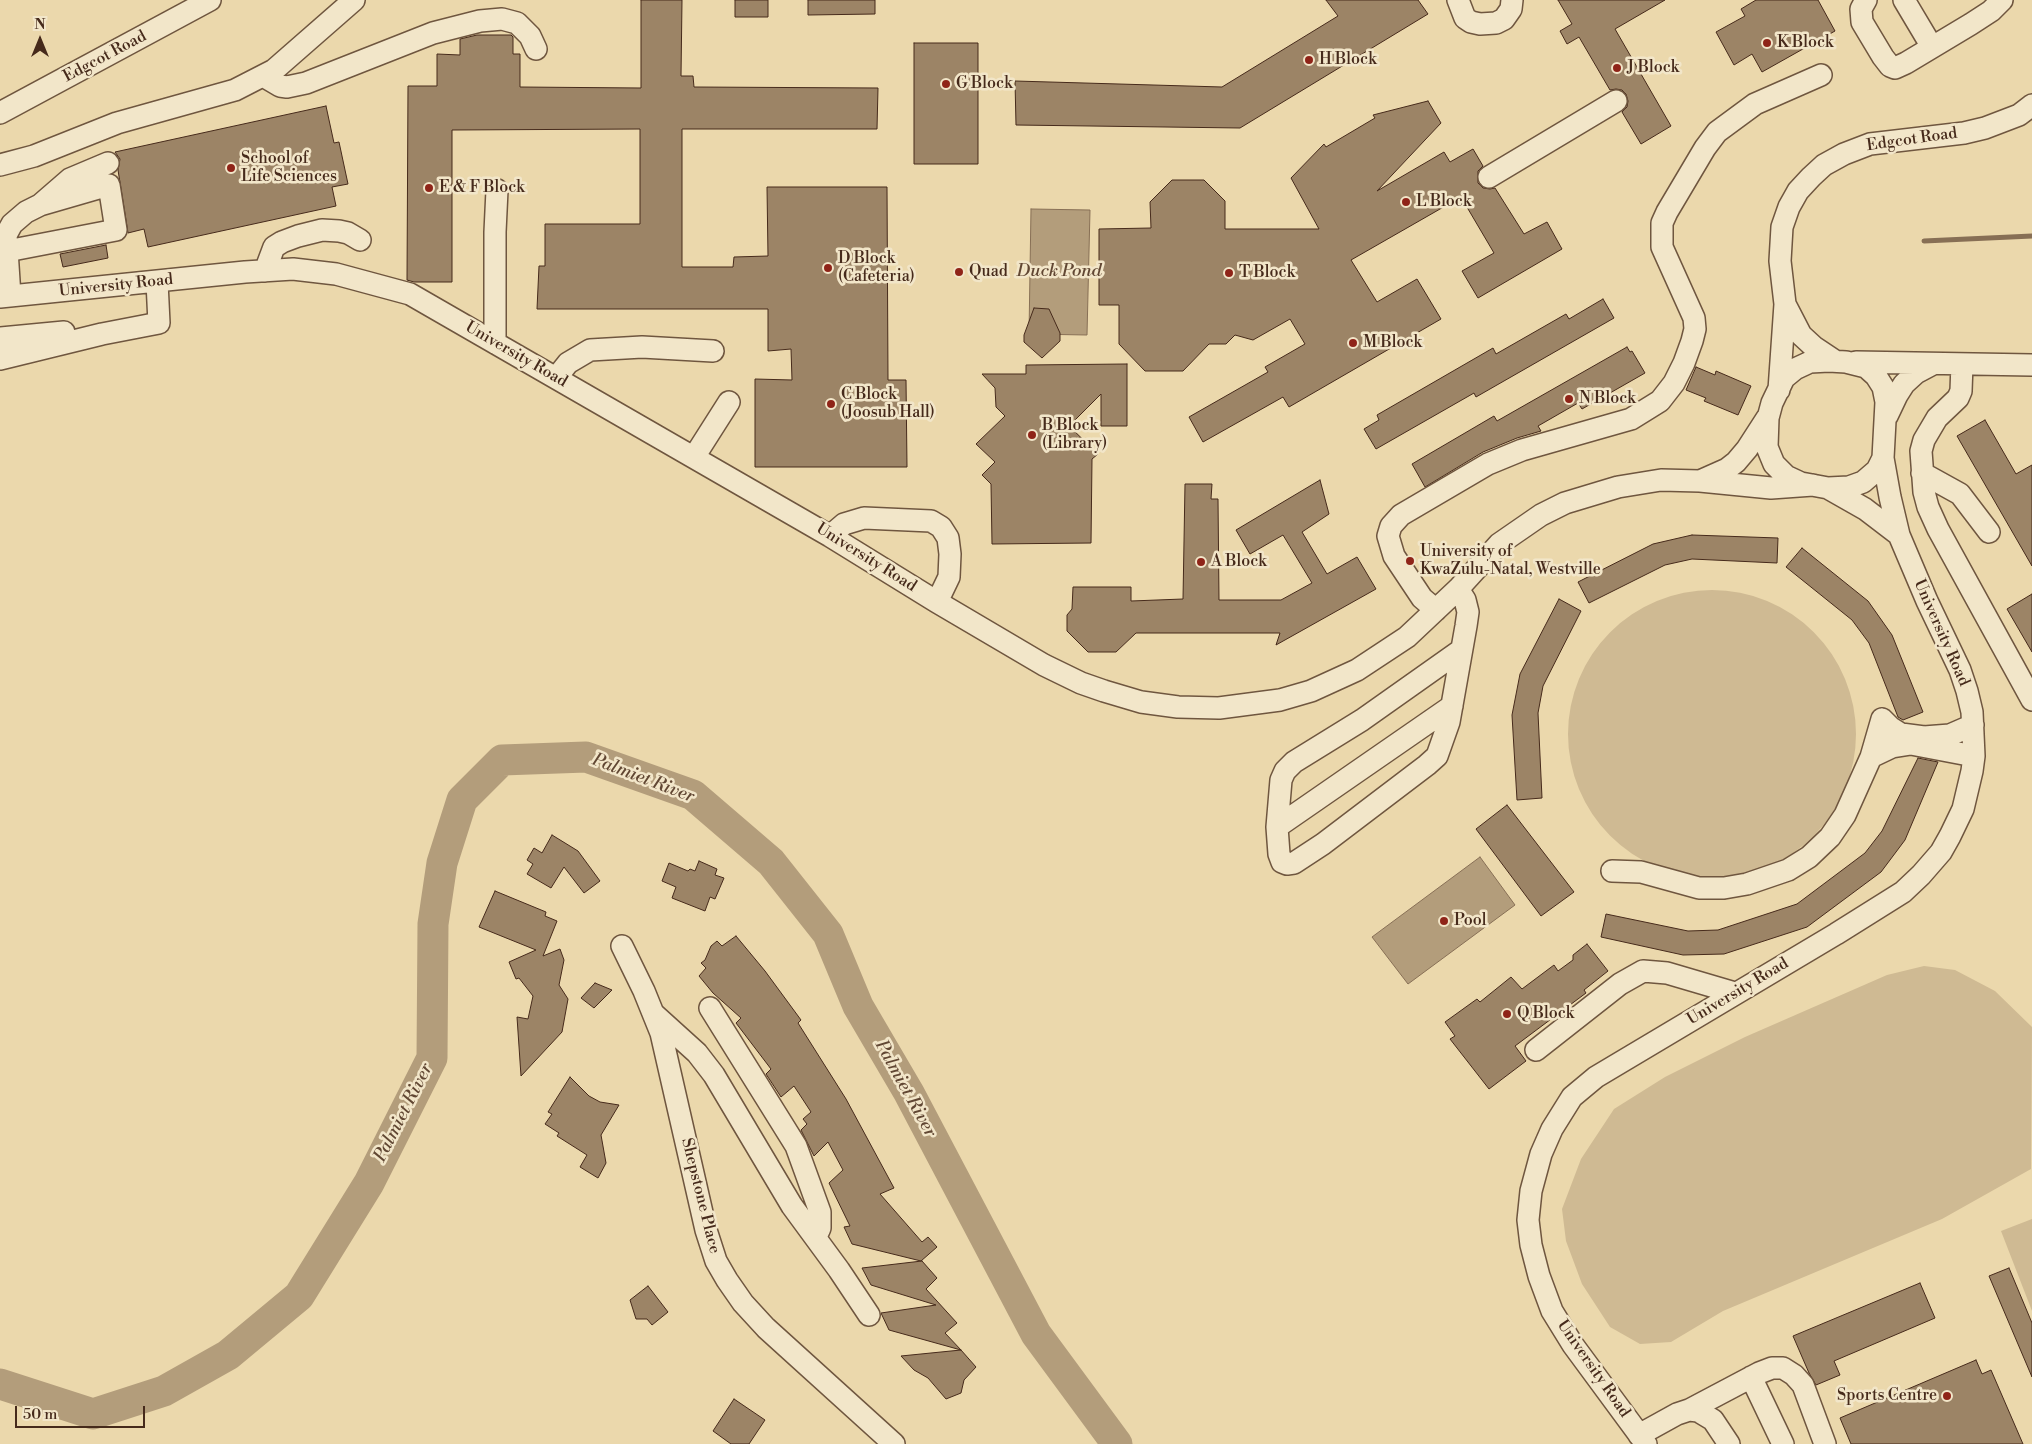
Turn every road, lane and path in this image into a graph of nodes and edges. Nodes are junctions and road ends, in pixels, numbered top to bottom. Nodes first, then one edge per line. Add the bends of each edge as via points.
1 (210, 0) edge
2 (354, 0) edge
3 (1458, 0) edge
4 (1512, 0) edge
5 (1866, 0) edge
6 (1904, 0) edge
7 (2002, 0) edge
8 (1932, 47) junction
9 (536, 48) dead end
10 (1821, 75) dead end
11 (263, 76) junction
12 (1616, 101) dead end
13 (2032, 105) edge
14 (0, 113) edge
15 (108, 164) dead end
16 (0, 166) edge
17 (1489, 177) dead end
18 (497, 190) dead end
19 (40, 205) junction
20 (360, 240) dead end
21 (7, 251) junction
22 (265, 271) junction
23 (157, 282) junction
24 (5, 297) edge
25 (1785, 304) junction
26 (102, 334) junction
27 (0, 338) edge
28 (495, 343) junction
29 (713, 350) dead end
30 (0, 359) edge
31 (1841, 362) junction
32 (1933, 364) junction
33 (1962, 364) junction
34 (2032, 365) edge
35 (556, 378) junction
36 (1779, 390) junction
37 (729, 402) dead end
38 (1768, 418) junction
39 (1886, 420) junction
40 (694, 457) junction
41 (1883, 458) junction
42 (1922, 473) junction
43 (1700, 481) junction
44 (1820, 486) junction
45 (1990, 532) dead end
46 (1898, 535) junction
47 (830, 536) junction
48 (1458, 589) junction
49 (936, 602) junction
50 (1436, 610) junction
51 (1461, 650) junction
52 (2032, 700) edge
53 (1452, 706) junction
54 (1973, 725) junction
55 (1974, 756) junction
56 (1871, 757) junction
57 (1277, 827) junction
58 (1612, 870) dead end
59 (622, 946) dead end
60 (1736, 994) junction
61 (710, 1008) dead end
62 (655, 1015) junction
63 (1536, 1050) dead end
64 (816, 1237) junction
65 (869, 1315) dead end
66 (1751, 1377) junction
67 (1689, 1410) junction
68 (1643, 1440) edge
69 (894, 1444) edge
70 (1729, 1444) edge
71 (1783, 1444) edge
72 (1825, 1444) edge

1 - 14 street, Edgcot Road
2 - 11 street
3 - 4 street via 1465,18 1480,24 1504,19 1512,9
5 - 8 street via 1861,9 1862,22 1890,66 1898,67
6 - 8 street
7 - 8 street via 1992,11
9 - 11 street via 517,23 502,19 480,21 434,33 306,83 280,86
10 - 50 street via 1755,104 1717,132 1667,212 1662,223 1662,246 1681,285 1695,329 1684,363 1660,401 1632,419 1522,450 1488,464 1401,515 1391,526 1388,536 1394,556 1422,598
11 - 16 street via 235,90 117,123
12 - 17 street
13 - 25 street, Edgcot Road via 2019,115 1986,128 1870,144 1824,165 1798,191 1782,227 1780,262
15 - 19 street via 70,179
18 - 28 street
19 - 21 street via 12,224 6,235
19 - 21 street via 108,185 116,230
20 - 22 street via 339,231 322,230 298,236 274,247
21 - 24 street
22 - 23 street, University Road
22 - 28 street, University Road via 293,269 336,274 410,294
23 - 24 street, University Road
23 - 26 street via 159,323
25 - 31 street, Edgcot Road via 1801,335 1814,347
25 - 36 street, Edgcot Road
26 - 27 street via 64,332
26 - 30 street
28 - 35 street, University Road
29 - 35 street via 642,347 590,350 568,363
31 - 32 street
31 - 36 street via 1810,362 1794,369 1784,378
31 - 39 street via 1866,368 1876,376 1883,387
32 - 33 street
32 - 39 street via 1904,384
33 - 34 street
33 - 42 street via 1958,398 1937,418 1924,440
35 - 40 street, University Road
36 - 38 street
37 - 40 street
38 - 43 street, University Road via 1736,462
38 - 44 street via 1767,447 1774,464 1786,476
39 - 41 street
40 - 47 street, University Road
41 - 44 street via 1877,470 1863,482 1849,487
41 - 46 street, University Road
42 - 45 street via 1960,494
42 - 52 street via 1928,507 1938,530
43 - 44 street, University Road via 1771,488
43 - 48 street, University Road via 1661,480 1626,485 1565,503 1541,515 1500,544
44 - 46 street, University Road via 1865,509
46 - 54 street, University Road via 1960,670
47 - 49 street, University Road
47 - 49 street via 844,524 864,518 931,521 948,538 950,554 949,577
48 - 50 street, University Road
48 - 51 street via 1468,612
49 - 50 street, University Road via 1081,683 1142,702 1219,708 1260,704 1311,691 1382,655
51 - 53 street
51 - 57 street via 1285,770 1281,780
53 - 57 street
53 - 57 street via 1436,756 1323,844 1294,863 1287,864 1282,862 1279,854
54 - 55 street, University Road
54 - 56 street via 1950,735 1924,737 1901,734 1882,719
55 - 56 street via 1911,744 1892,747
55 - 60 street, University Road via 1968,791 1954,830 1941,852 1921,875 1879,908
56 - 58 street via 1845,815 1830,838 1788,870 1748,884 1724,888 1699,888 1641,872
59 - 62 street, Shepstone Place
60 - 63 street via 1666,973 1643,971 1620,984
60 - 68 street, University Road via 1596,1076 1572,1097 1541,1154 1531,1191 1528,1220 1531,1245 1538,1276 1552,1311
61 - 64 street via 796,1146 820,1212 820,1228
62 - 64 street via 697,1053 714,1075 774,1178
62 - 69 street, Shepstone Place via 716,1261 743,1303 766,1328
64 - 65 street
66 - 67 street
66 - 71 street
66 - 72 street via 1772,1368 1783,1368 1794,1375 1803,1385
67 - 68 street via 1677,1414
67 - 70 street via 1698,1411 1713,1420

